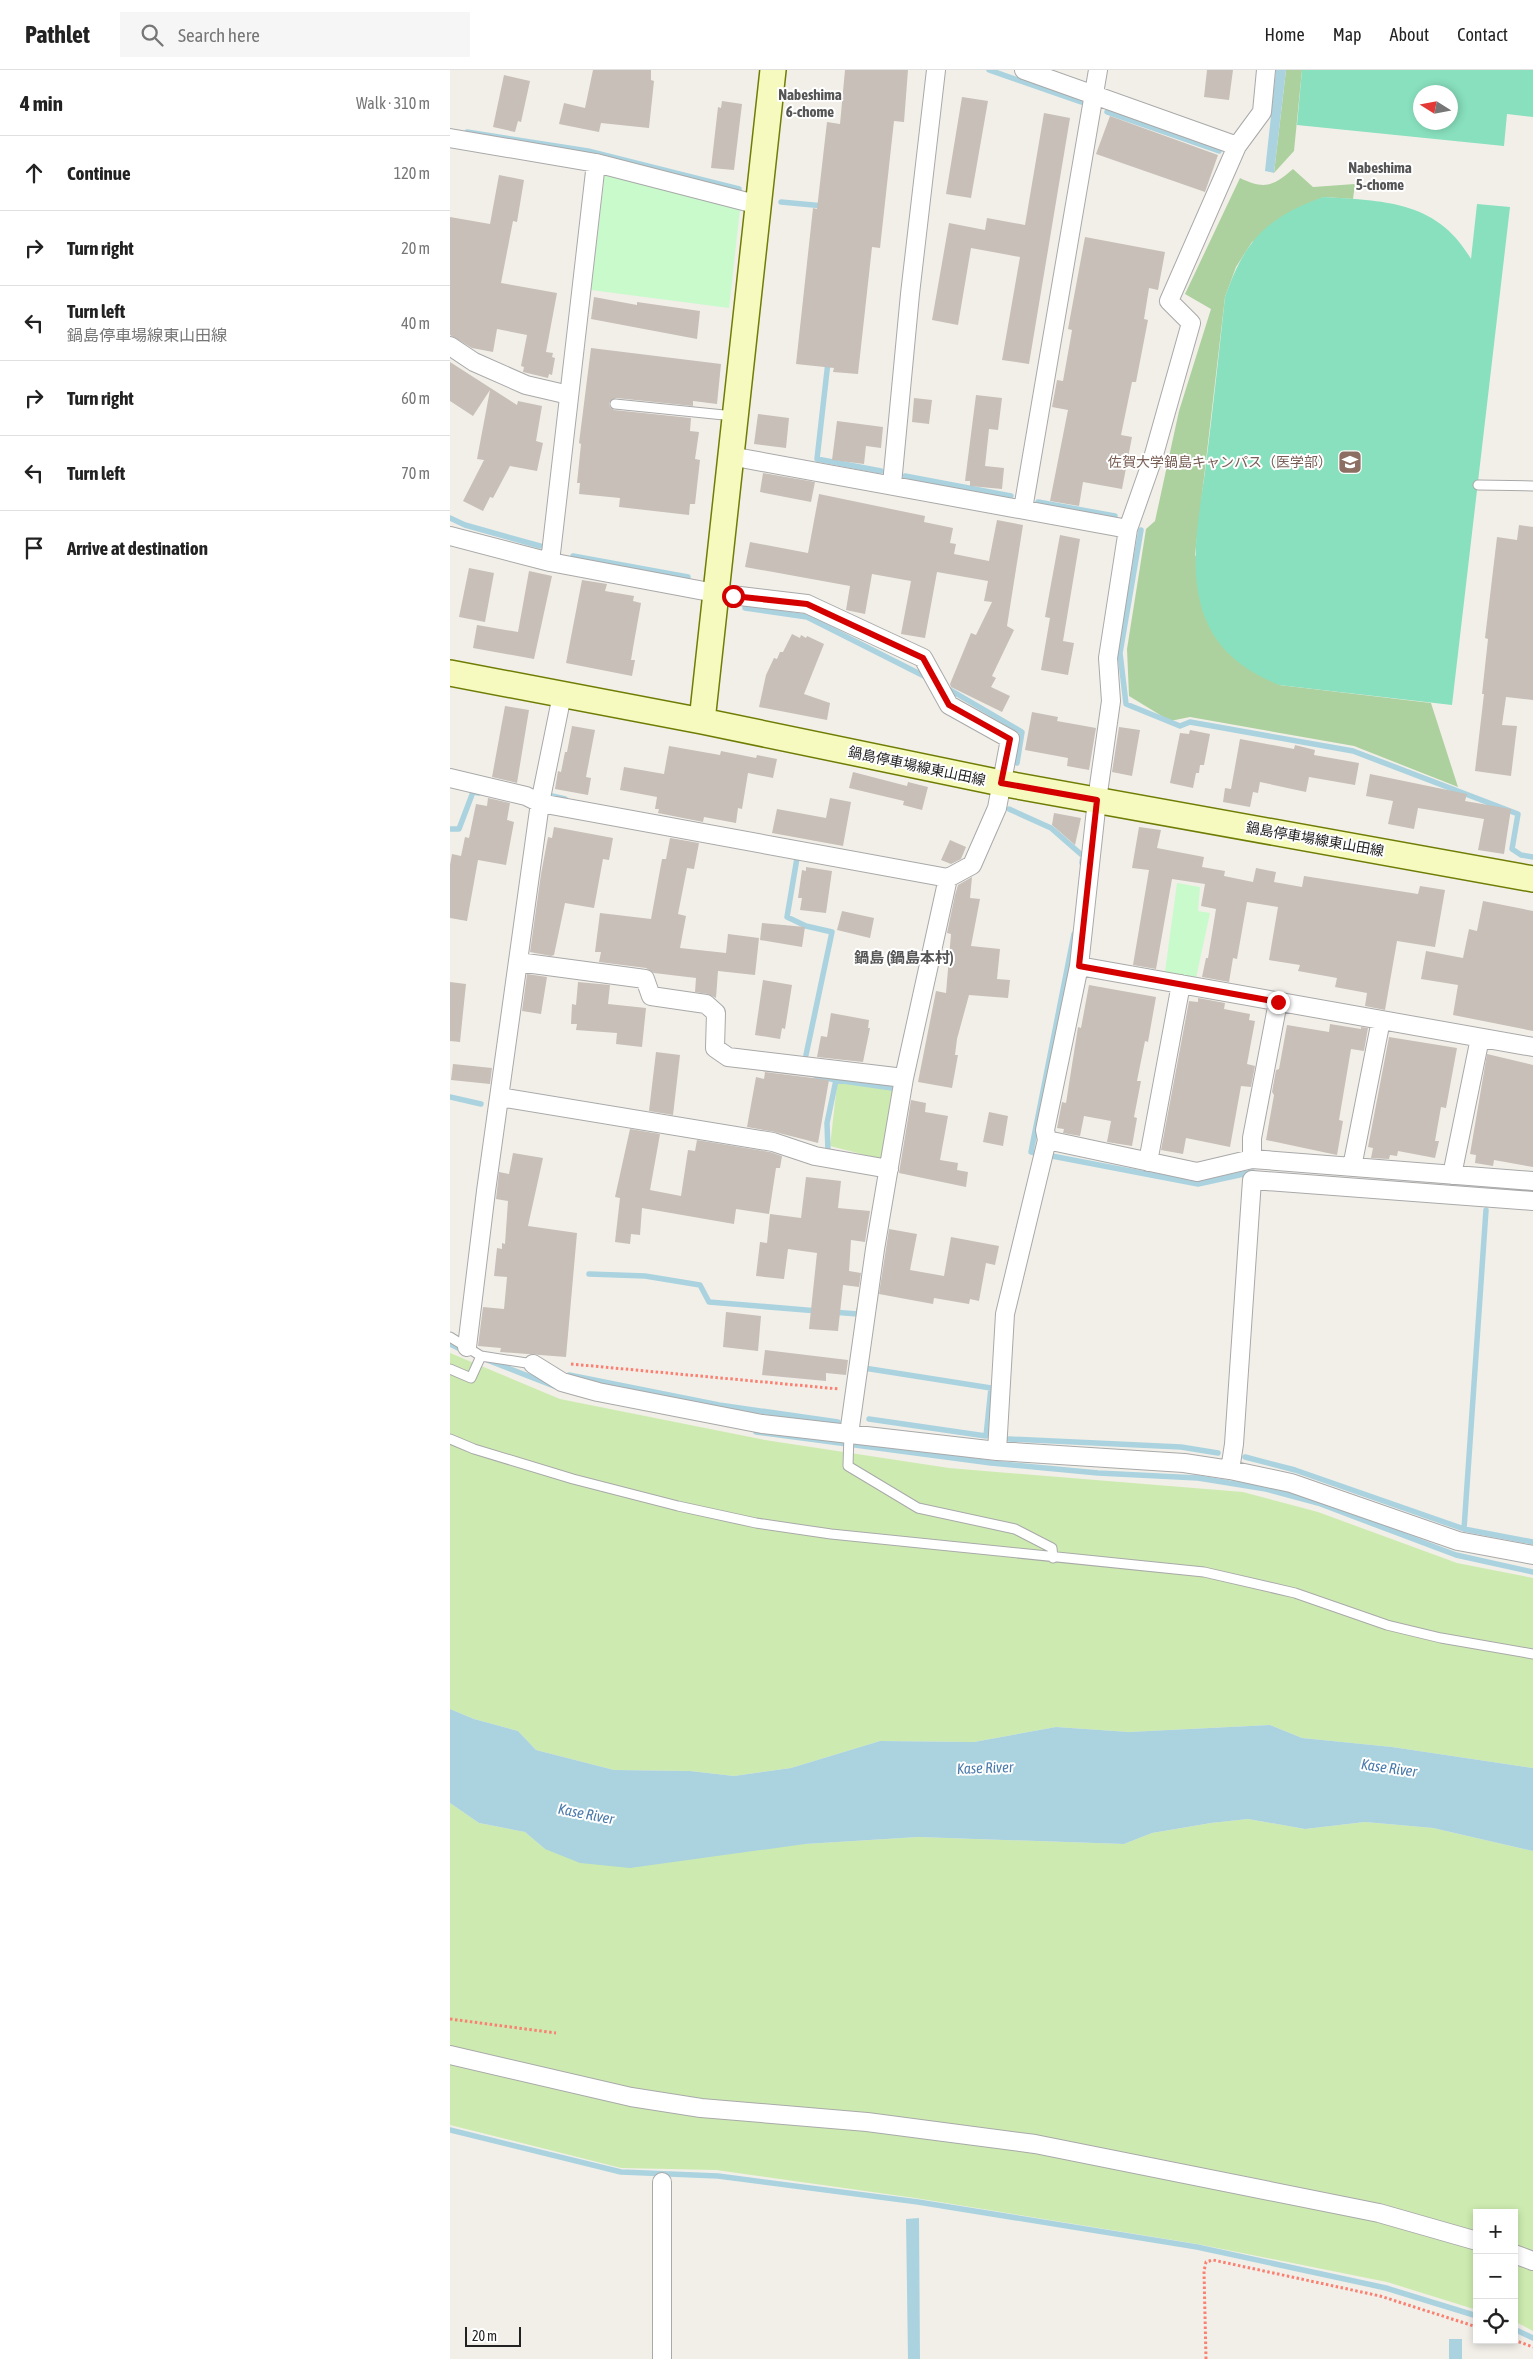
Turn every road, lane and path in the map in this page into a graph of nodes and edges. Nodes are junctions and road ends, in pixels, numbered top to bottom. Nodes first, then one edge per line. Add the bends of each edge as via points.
1 (773, 70) edge
2 (936, 70) edge
3 (1024, 70) edge
4 (1098, 70) edge
5 (1266, 70) edge
6 (1096, 94) junction
7 (450, 138) edge
8 (1237, 146) junction
9 (596, 163) junction
10 (758, 205) junction
11 (450, 346) edge
12 (569, 395) junction
13 (615, 404) dead end
14 (735, 416) junction
15 (730, 456) junction
16 (892, 484) junction
17 (1478, 485) dead end
18 (1533, 486) edge
19 (1023, 509) junction
20 (1128, 528) junction
21 (450, 536) edge
22 (550, 562) junction
23 (715, 594) junction
24 (450, 672) edge
25 (562, 695) junction
26 (702, 720) junction
27 (450, 778) edge
28 (1001, 783) junction
29 (536, 797) junction
30 (1097, 800) junction
31 (948, 878) junction
32 (1533, 879) edge
33 (518, 962) junction
34 (1079, 966) junction
35 (1181, 984) junction
36 (1278, 1002) junction
37 (1381, 1020) junction
38 (1480, 1038) junction
39 (1533, 1047) edge
40 (904, 1078) junction
41 (500, 1097) junction
42 (1047, 1140) junction
43 (1252, 1159) junction
44 (1148, 1162) junction
45 (1352, 1167) junction
46 (889, 1169) junction
47 (1452, 1174) junction
48 (1533, 1181) edge
49 (1533, 1201) edge
50 (450, 1337) edge
51 (474, 1352) junction
52 (533, 1364) joint
53 (565, 1364) dead end
54 (450, 1369) edge
55 (854, 1390) junction
56 (849, 1434) junction
57 (450, 1439) edge
58 (997, 1451) junction
59 (1230, 1470) junction
60 (1533, 1555) edge
61 (1053, 1558) junction
62 (1533, 1654) edge
63 (450, 2019) edge
64 (556, 2033) dead end
65 (450, 2055) edge
66 (662, 2182) dead end
67 (1473, 2240) edge
68 (1518, 2255) edge
69 (1533, 2261) edge
70 (1473, 2325) edge
71 (1518, 2341) edge
72 (1533, 2347) edge
73 (662, 2359) edge
74 (1206, 2359) edge

1 - 10 main road
2 - 16 street
3 - 6 street
4 - 6 street
5 - 8 street via 1262,112
6 - 8 street
6 - 19 street
7 - 9 street
8 - 20 street via 1169,301 1191,323 1153,458
9 - 10 street
9 - 12 street
10 - 14 main road
11 - 12 street via 474,362 526,385
12 - 22 street
13 - 14 lane
14 - 15 main road
15 - 16 street
15 - 23 main road
16 - 19 street
17 - 18 lane
19 - 20 street
20 - 30 street via 1108,658 1111,701
21 - 22 street
22 - 23 street
23 - 26 main road
23 - 28 street via 807,604 923,658 949,705 1010,739
24 - 25 main road, 鍋島停車場線東山田線
25 - 26 main road, 鍋島停車場線東山田線
25 - 29 street
26 - 28 main road, 鍋島停車場線東山田線
27 - 29 street
28 - 30 main road, 鍋島停車場線東山田線
28 - 31 street via 997,808 972,865
29 - 31 street
29 - 33 street
30 - 32 main road, 鍋島停車場線東山田線
30 - 34 street
31 - 40 street
33 - 40 street via 645,979 651,996 706,1004 716,1013 715,1048 728,1057
33 - 41 street
34 - 35 street
34 - 42 street via 1045,1130
35 - 36 street
35 - 44 street
36 - 37 street
36 - 43 street via 1252,1138
37 - 38 street
37 - 45 street
38 - 39 street
38 - 47 street
40 - 46 street
41 - 46 street via 772,1142 815,1156
41 - 51 street via 486,1191
42 - 44 street
42 - 58 street via 1005,1314
43 - 44 street via 1197,1172
43 - 45 street
45 - 47 street
46 - 55 street
47 - 48 street
49 - 59 street via 1252,1180
50 - 51 lane
51 - 52 lane
51 - 54 lane via 475,1369 471,1378
52 - 56 street via 562,1382 598,1392 762,1424
53 - 55 path
55 - 56 street
56 - 58 street
56 - 61 lane via 848,1466 918,1508 1015,1528 1052,1548
57 - 61 lane via 572,1479 756,1523
58 - 59 street
59 - 60 street via 1291,1483 1458,1541
61 - 62 lane via 1204,1572 1296,1592 1386,1624 1441,1638
63 - 64 path
65 - 67 street via 631,2098 700,2108 867,2122 1035,2144 1379,2213
66 - 73 street
68 - 69 street
70 - 74 path via 1380,2296 1213,2260 1206,2262 1204,2271
71 - 72 path

